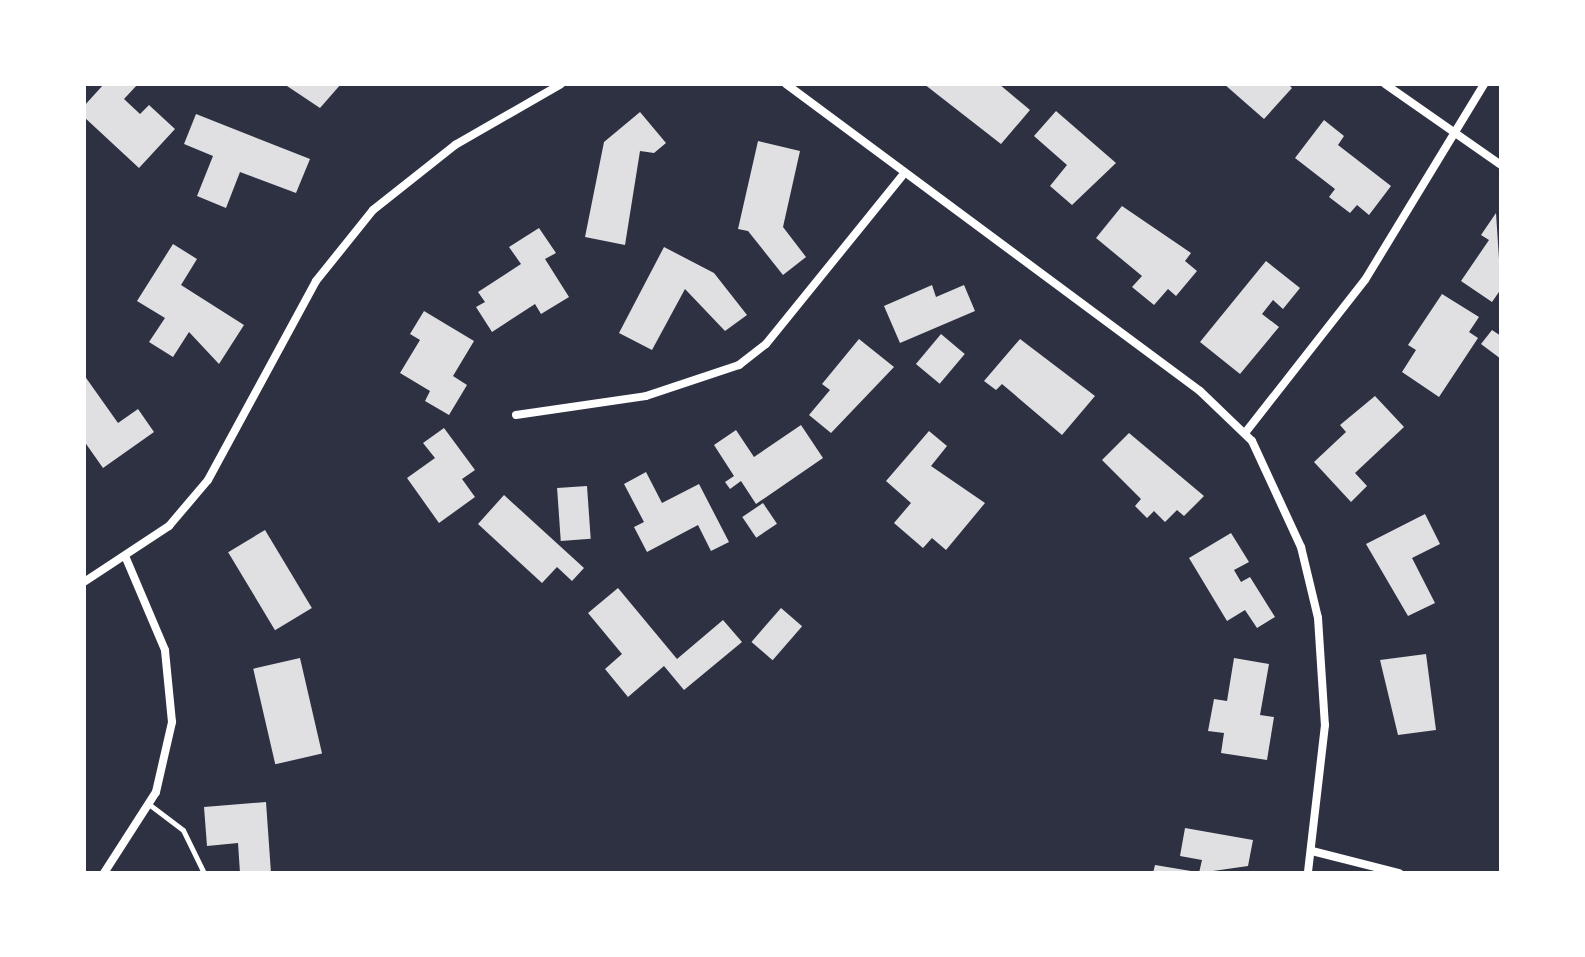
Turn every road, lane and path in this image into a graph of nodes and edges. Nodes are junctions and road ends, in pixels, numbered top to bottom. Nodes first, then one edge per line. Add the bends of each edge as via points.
1 (561, 84) edge
2 (786, 84) edge
3 (1385, 84) edge
4 (1484, 84) edge
5 (1456, 137) junction
6 (1501, 165) edge
7 (902, 176) junction
8 (516, 415) dead end
9 (1245, 433) junction
10 (126, 558) junction
11 (84, 582) edge
12 (150, 805) junction
13 (1312, 851) junction
14 (104, 873) edge
15 (204, 873) edge
16 (1308, 873) edge
17 (1399, 873) edge

1 - 10 street via 455,145 373,210 316,281 208,480 169,526
2 - 7 street
3 - 5 street
4 - 5 street
5 - 6 street
5 - 9 street via 1365,280
7 - 8 street via 766,344 739,365 646,396
7 - 9 street via 1117,329
9 - 13 street via 1291,520 1318,618 1325,725
10 - 11 street
10 - 12 street via 170,674 169,746
12 - 14 street
12 - 15 lane via 183,830
13 - 16 street
13 - 17 street

